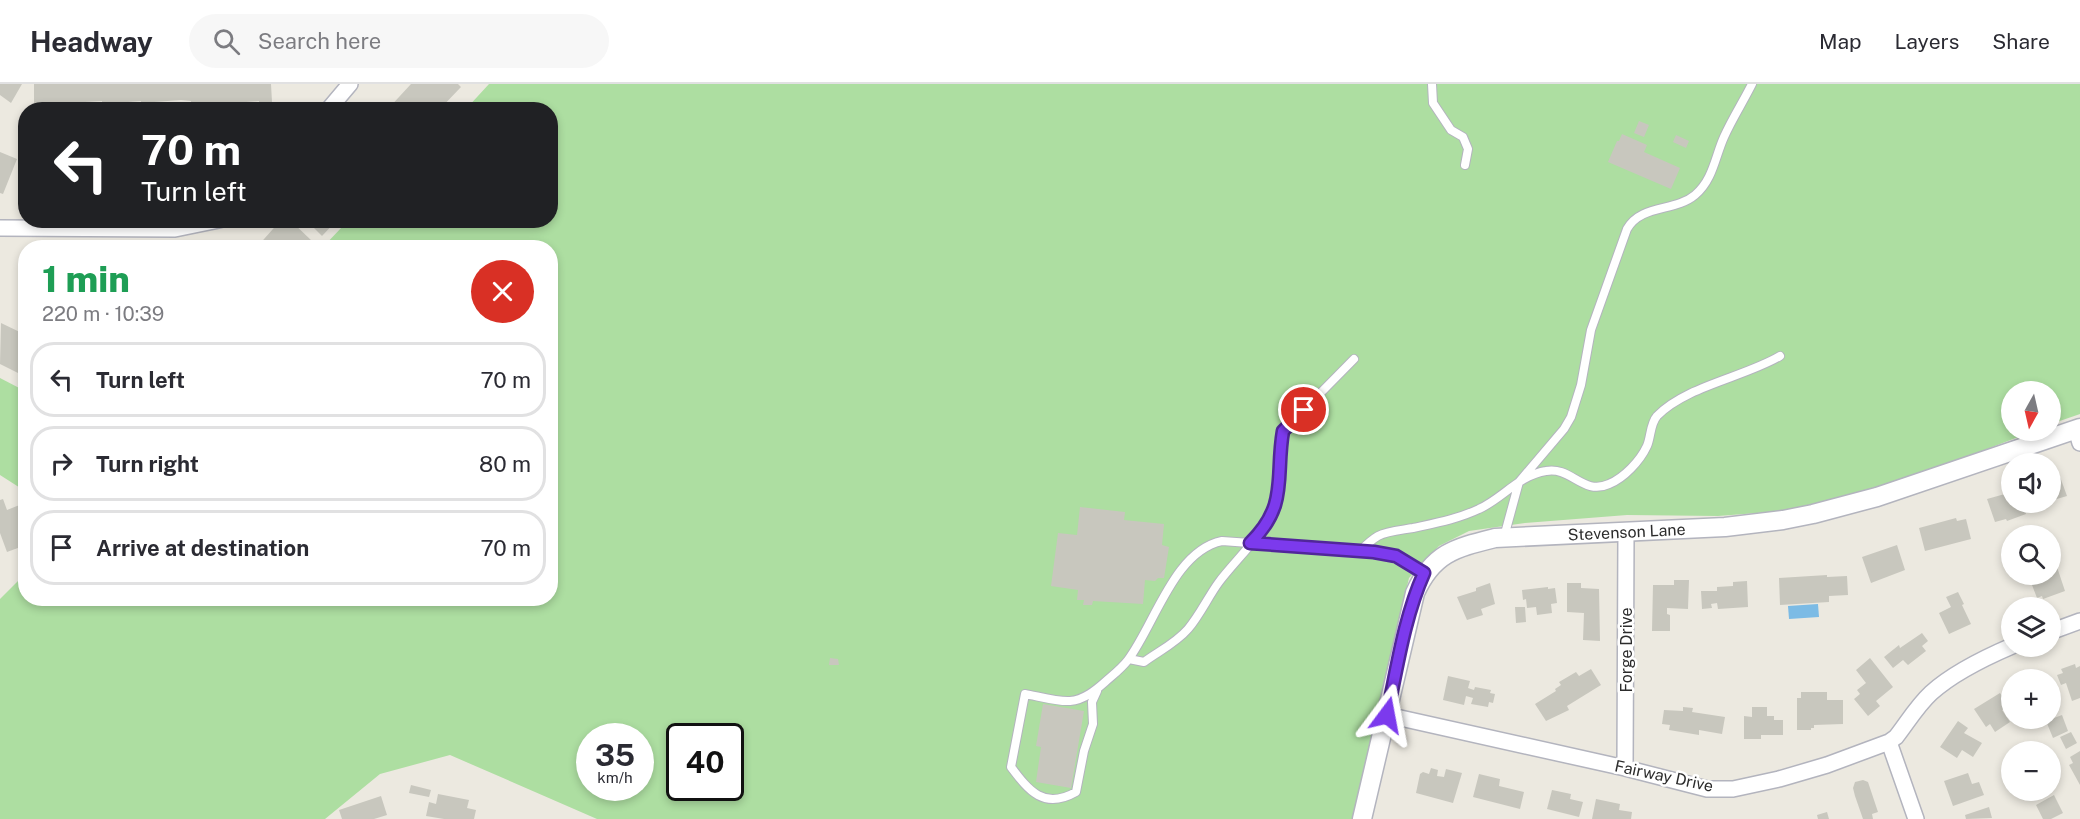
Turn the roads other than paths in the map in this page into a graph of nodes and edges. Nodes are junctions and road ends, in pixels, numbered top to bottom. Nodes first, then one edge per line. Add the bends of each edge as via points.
1 (350, 84) edge
2 (1432, 84) edge
3 (1752, 84) edge
4 (335, 102) edge
5 (1465, 165) dead end
6 (0, 228) edge
7 (180, 228) edge
8 (1780, 356) dead end
9 (1354, 360) dead end
10 (2079, 434) edge
11 (1519, 482) junction
12 (1626, 532) junction
13 (1504, 537) junction
14 (1250, 543) junction
15 (1360, 551) junction
16 (1424, 573) junction
17 (2080, 621) edge
18 (2061, 628) edge
19 (2001, 651) edge
20 (1129, 659) junction
21 (1097, 691) junction
22 (1387, 715) junction
23 (1889, 742) junction
24 (1625, 768) junction
25 (1362, 819) edge
26 (1916, 819) edge

1 - 4 street
2 - 5 lane via 1433,103 1451,130 1463,137 1468,149
3 - 11 lane via 1724,138 1710,176 1696,194 1631,221 1591,330 1571,417
6 - 7 street
8 - 11 lane via 1668,407 1655,418 1647,446 1638,459 1620,479 1606,486 1587,486 1557,470 1537,472
9 - 14 lane via 1283,431 1277,502 1262,531
10 - 12 street, Stevenson Lane via 1813,514 1744,525
11 - 13 lane
11 - 15 lane via 1482,508 1450,521 1379,536
12 - 13 street, Stevenson Lane
12 - 24 street, Forge Drive
13 - 16 street, Stevenson Lane via 1450,552
14 - 15 lane
14 - 20 lane via 1176,640 1144,662
14 - 20 lane via 1222,541 1197,552 1180,571
15 - 16 lane via 1396,556
16 - 22 street, Stevenson Lane via 1408,619
17 - 18 street
19 - 23 street, Fairway Drive via 1947,681
20 - 21 lane
21 - 21 lane via 1070,701 1024,694 1011,767 1027,790 1042,798 1068,797 1076,792
22 - 24 street, Fairway Drive
22 - 25 street, Stevenson Lane
23 - 24 street, Fairway Drive via 1827,765 1733,789 1707,789
23 - 26 street

